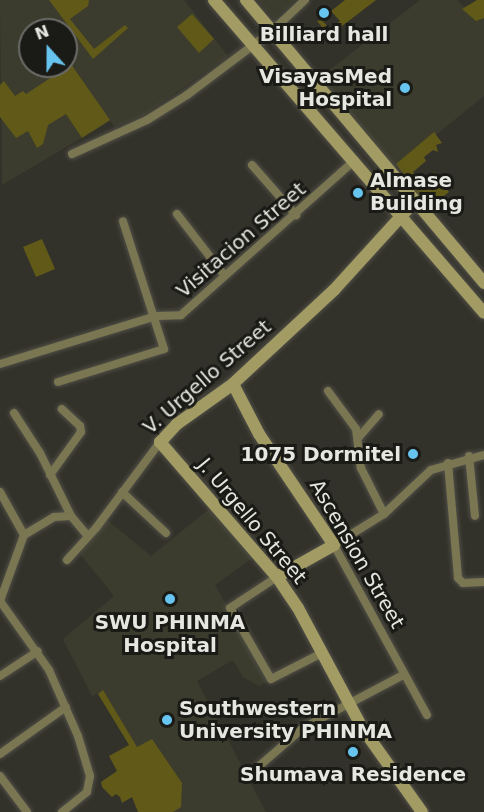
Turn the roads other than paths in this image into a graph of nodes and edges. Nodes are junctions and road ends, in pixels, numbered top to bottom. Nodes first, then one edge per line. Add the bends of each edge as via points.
1 (214, 0) edge
2 (246, 0) edge
3 (305, 0) edge
4 (272, 31) junction
5 (253, 45) junction
6 (72, 154) dead end
7 (355, 160) junction
8 (252, 165) dead end
9 (415, 201) junction
10 (177, 214) dead end
11 (296, 215) junction
12 (400, 215) junction
13 (123, 221) dead end
14 (225, 276) junction
15 (484, 283) edge
16 (484, 313) edge
17 (156, 316) junction
18 (0, 364) edge
19 (58, 382) dead end
20 (232, 384) junction
21 (328, 391) dead end
22 (63, 409) dead end
23 (14, 413) dead end
24 (379, 414) dead end
25 (359, 437) junction
26 (160, 442) junction
27 (484, 455) edge
28 (469, 456) junction
29 (448, 463) junction
30 (50, 476) junction
31 (0, 492) edge
32 (122, 492) junction
33 (384, 514) junction
34 (71, 516) junction
35 (475, 516) dead end
36 (166, 533) dead end
37 (24, 535) junction
38 (87, 535) junction
39 (334, 545) junction
40 (67, 560) dead end
41 (277, 577) junction
42 (484, 582) edge
43 (0, 601) edge
44 (38, 651) junction
45 (322, 653) junction
46 (403, 675) junction
47 (0, 676) edge
48 (349, 704) junction
49 (66, 707) junction
50 (427, 715) dead end
51 (0, 754) edge
52 (258, 767) dead end
53 (0, 776) edge
54 (419, 811) edge
55 (27, 812) edge
56 (62, 812) edge

1 - 5 street
2 - 4 street
3 - 4 street
4 - 5 street
4 - 9 street
5 - 6 street via 147,120
5 - 7 street
7 - 11 street, Visitacion Street
7 - 12 street
8 - 11 street
9 - 12 street, V. Urgello Street
9 - 15 street
10 - 14 street
11 - 14 street, Visitacion Street
12 - 16 street
12 - 20 street, V. Urgello Street via 334,290
13 - 17 street
14 - 17 street, Visitacion Street via 181,315
17 - 18 street, Visitacion Street
17 - 19 street via 164,349
20 - 26 street, V. Urgello Street via 177,424
20 - 39 street, Ascension Street via 259,434
21 - 25 street
22 - 30 street via 81,426 81,432
23 - 30 street
24 - 25 street
25 - 33 street via 361,468
26 - 32 street, V. Urgello Street
26 - 41 street, J. Urgello Street
27 - 28 street
28 - 29 street
28 - 35 street
29 - 33 street via 431,470
29 - 42 street via 458,578 463,583
30 - 34 street
31 - 37 street
32 - 36 street
32 - 38 street, V. Urgello Street
33 - 39 street
34 - 37 street via 54,517
34 - 38 street
37 - 43 street
38 - 40 street, V. Urgello Street
39 - 41 street
39 - 46 street, Ascension Street
41 - 45 street, J. Urgello Street
41 - 45 street via 230,608 271,679
43 - 44 street
44 - 47 street
44 - 49 street
45 - 48 street, J. Urgello Street
46 - 48 street
46 - 50 street, Ascension Street
48 - 52 street via 293,734
48 - 54 street, J. Urgello Street
49 - 51 street
49 - 56 street via 90,776 87,792
53 - 55 street

